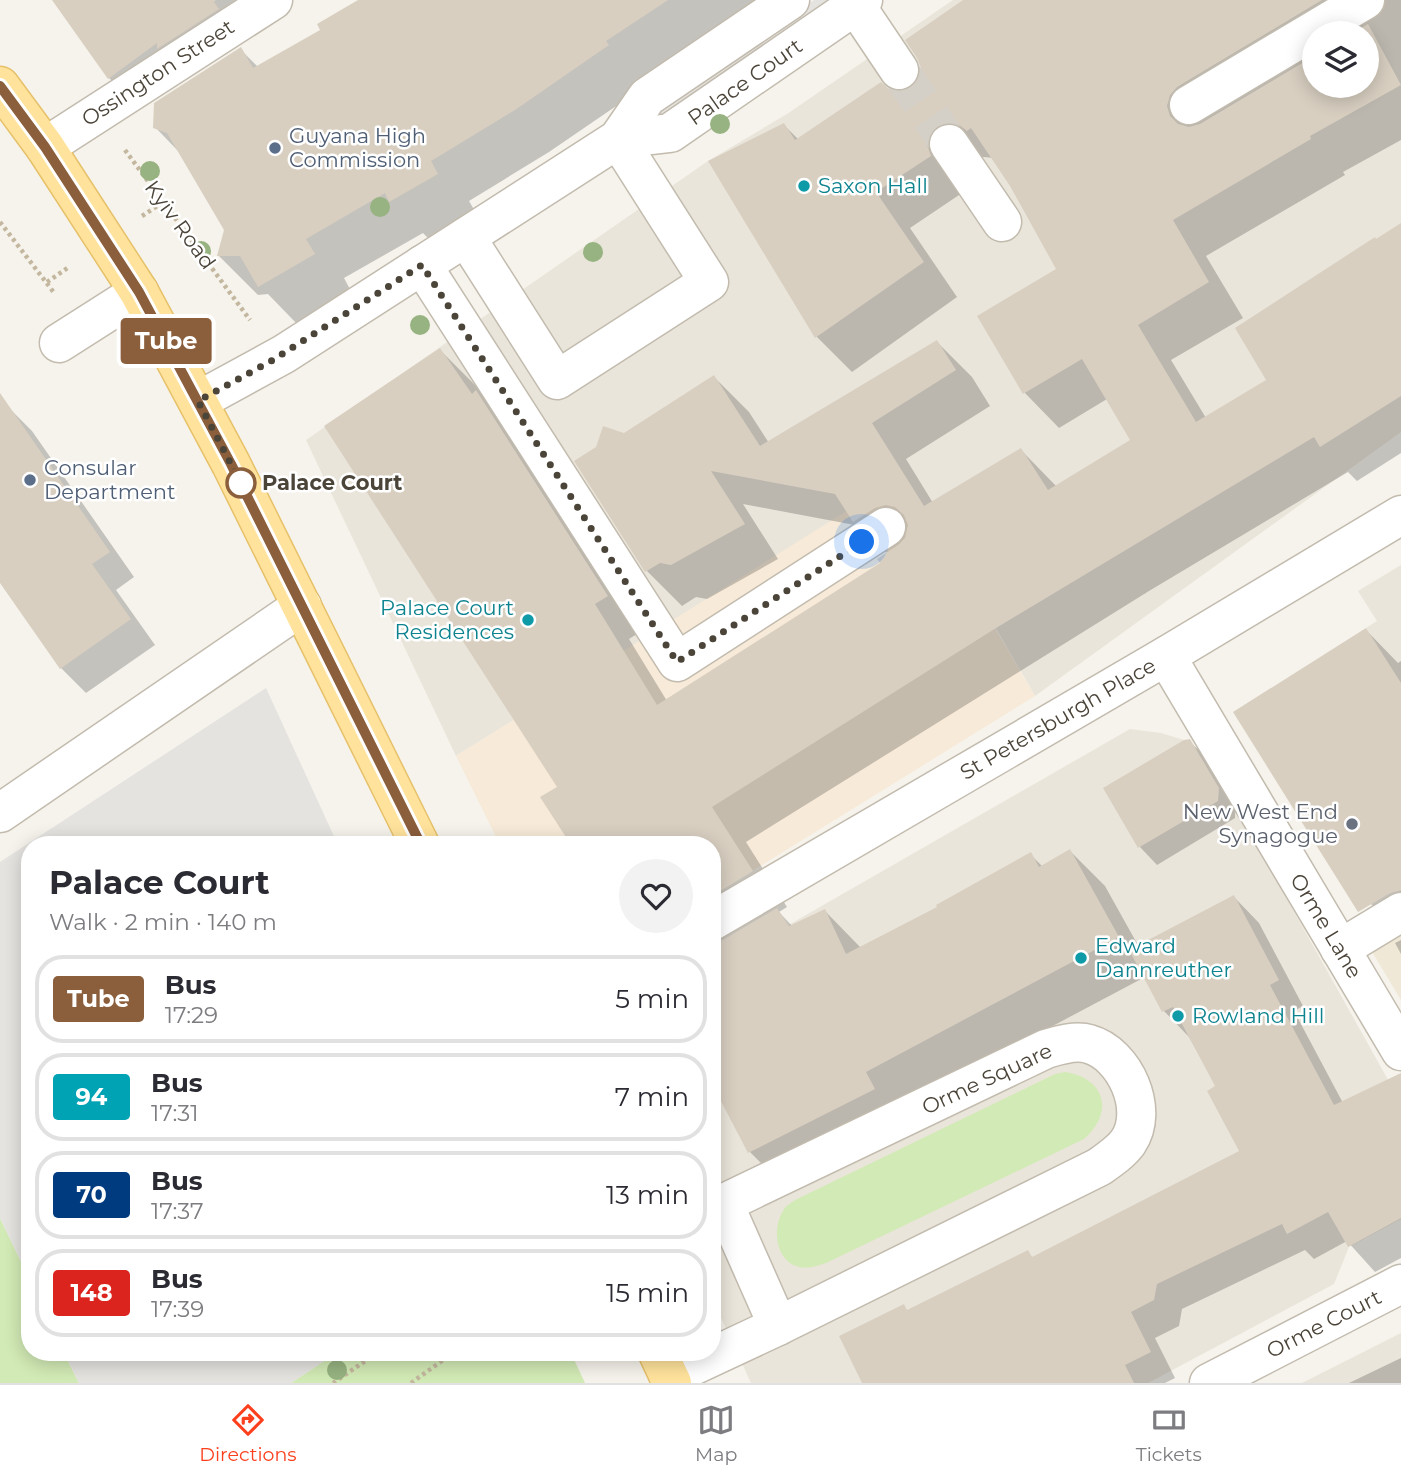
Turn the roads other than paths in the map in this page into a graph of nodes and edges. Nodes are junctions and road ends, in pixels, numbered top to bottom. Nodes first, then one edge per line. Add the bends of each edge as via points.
1 (273, 0) edge
2 (790, 0) edge
3 (1365, 0) edge
4 (857, 2) edge
5 (899, 70) tunnel mouth
6 (0, 86) edge
7 (1189, 105) dead end
8 (618, 139) junction
9 (948, 144) tunnel mouth
10 (45, 147) junction
11 (1002, 222) dead end
12 (466, 237) junction
13 (422, 265) junction
14 (139, 292) junction
15 (59, 343) dead end
16 (198, 401) junction
17 (1401, 514) edge
18 (886, 527) dead end
19 (302, 606) junction
20 (1166, 656) junction
21 (0, 813) edge
22 (416, 836) edge
23 (1401, 912) edge
24 (721, 916) edge
25 (1340, 949) junction
26 (1401, 1051) edge
27 (721, 1205) edge
28 (721, 1212) edge
29 (1401, 1284) edge
30 (778, 1326) junction
31 (721, 1349) edge
32 (691, 1361) edge
33 (666, 1371) edge
34 (1209, 1383) edge

1 - 10 street, Ossington Street
2 - 8 street, Palace Court via 647,97
3 - 7 street
4 - 5 street
4 - 8 street, Palace Court via 670,133
6 - 10 main road
8 - 12 street, Palace Court
8 - 12 street via 709,282 557,380
9 - 11 street
10 - 14 main road
12 - 13 street, Palace Court
13 - 16 street, Palace Court via 273,360
13 - 18 street via 677,662
14 - 15 street
14 - 16 main road
16 - 19 main road
17 - 20 street, St Petersburgh Place
19 - 21 street
19 - 22 main road
20 - 24 street, St Petersburgh Place
20 - 25 street, Orme Lane
23 - 25 street
25 - 26 street, Orme Lane
27 - 30 street, Orme Square via 1046,1049 1088,1043 1110,1056 1126,1077 1136,1100 1137,1121 1128,1141 1100,1167
28 - 30 street, Orme Square
29 - 34 street, Orme Court
30 - 31 street, Orme Square
32 - 33 street, Orme Square

